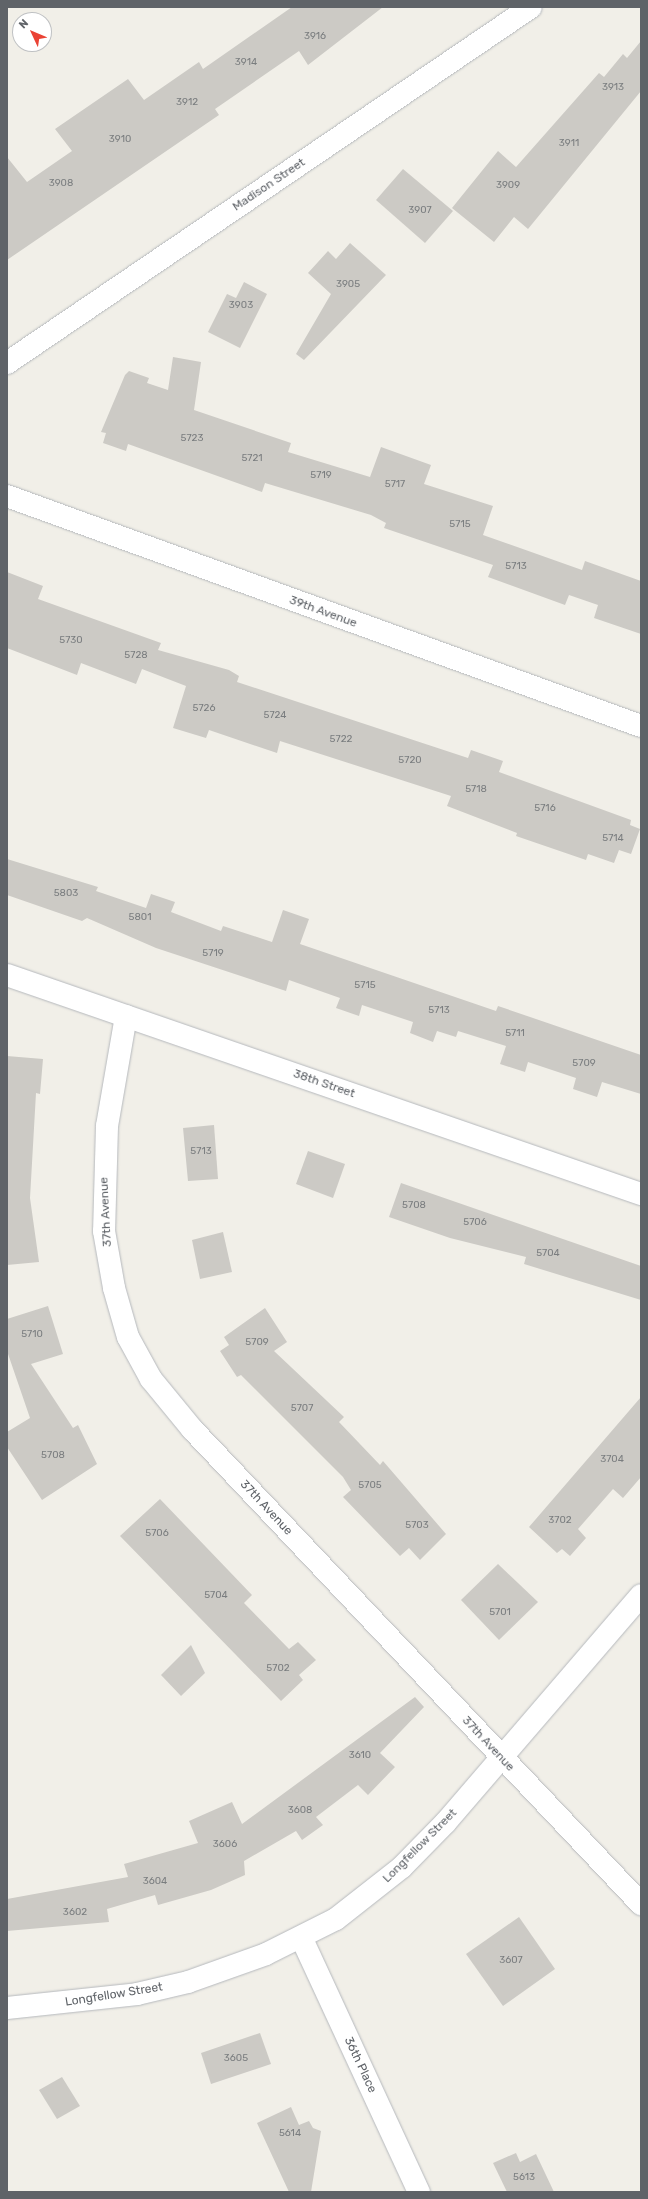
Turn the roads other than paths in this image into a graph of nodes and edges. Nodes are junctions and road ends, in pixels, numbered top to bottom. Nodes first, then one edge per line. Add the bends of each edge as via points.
1 (531, 7) edge
2 (7, 363) edge
3 (7, 496) edge
4 (641, 726) edge
5 (7, 975) edge
6 (126, 1016) junction
7 (641, 1194) edge
8 (641, 1595) edge
9 (502, 1759) junction
10 (641, 1904) edge
11 (302, 1939) junction
12 (7, 2008) edge
13 (419, 2192) edge

1 - 2 street, Madison Street
3 - 4 street, 39th Avenue
5 - 6 street, 38th Street
6 - 7 street, 38th Street
6 - 9 street, 37th Avenue via 107,1126 104,1231 114,1288 128,1337 151,1379 192,1429
8 - 9 street, Longfellow Street
9 - 10 street, 37th Avenue
9 - 11 street, Longfellow Street via 402,1867 336,1919
11 - 12 street, Longfellow Street via 188,1982 137,1994
11 - 13 street, 36th Place

